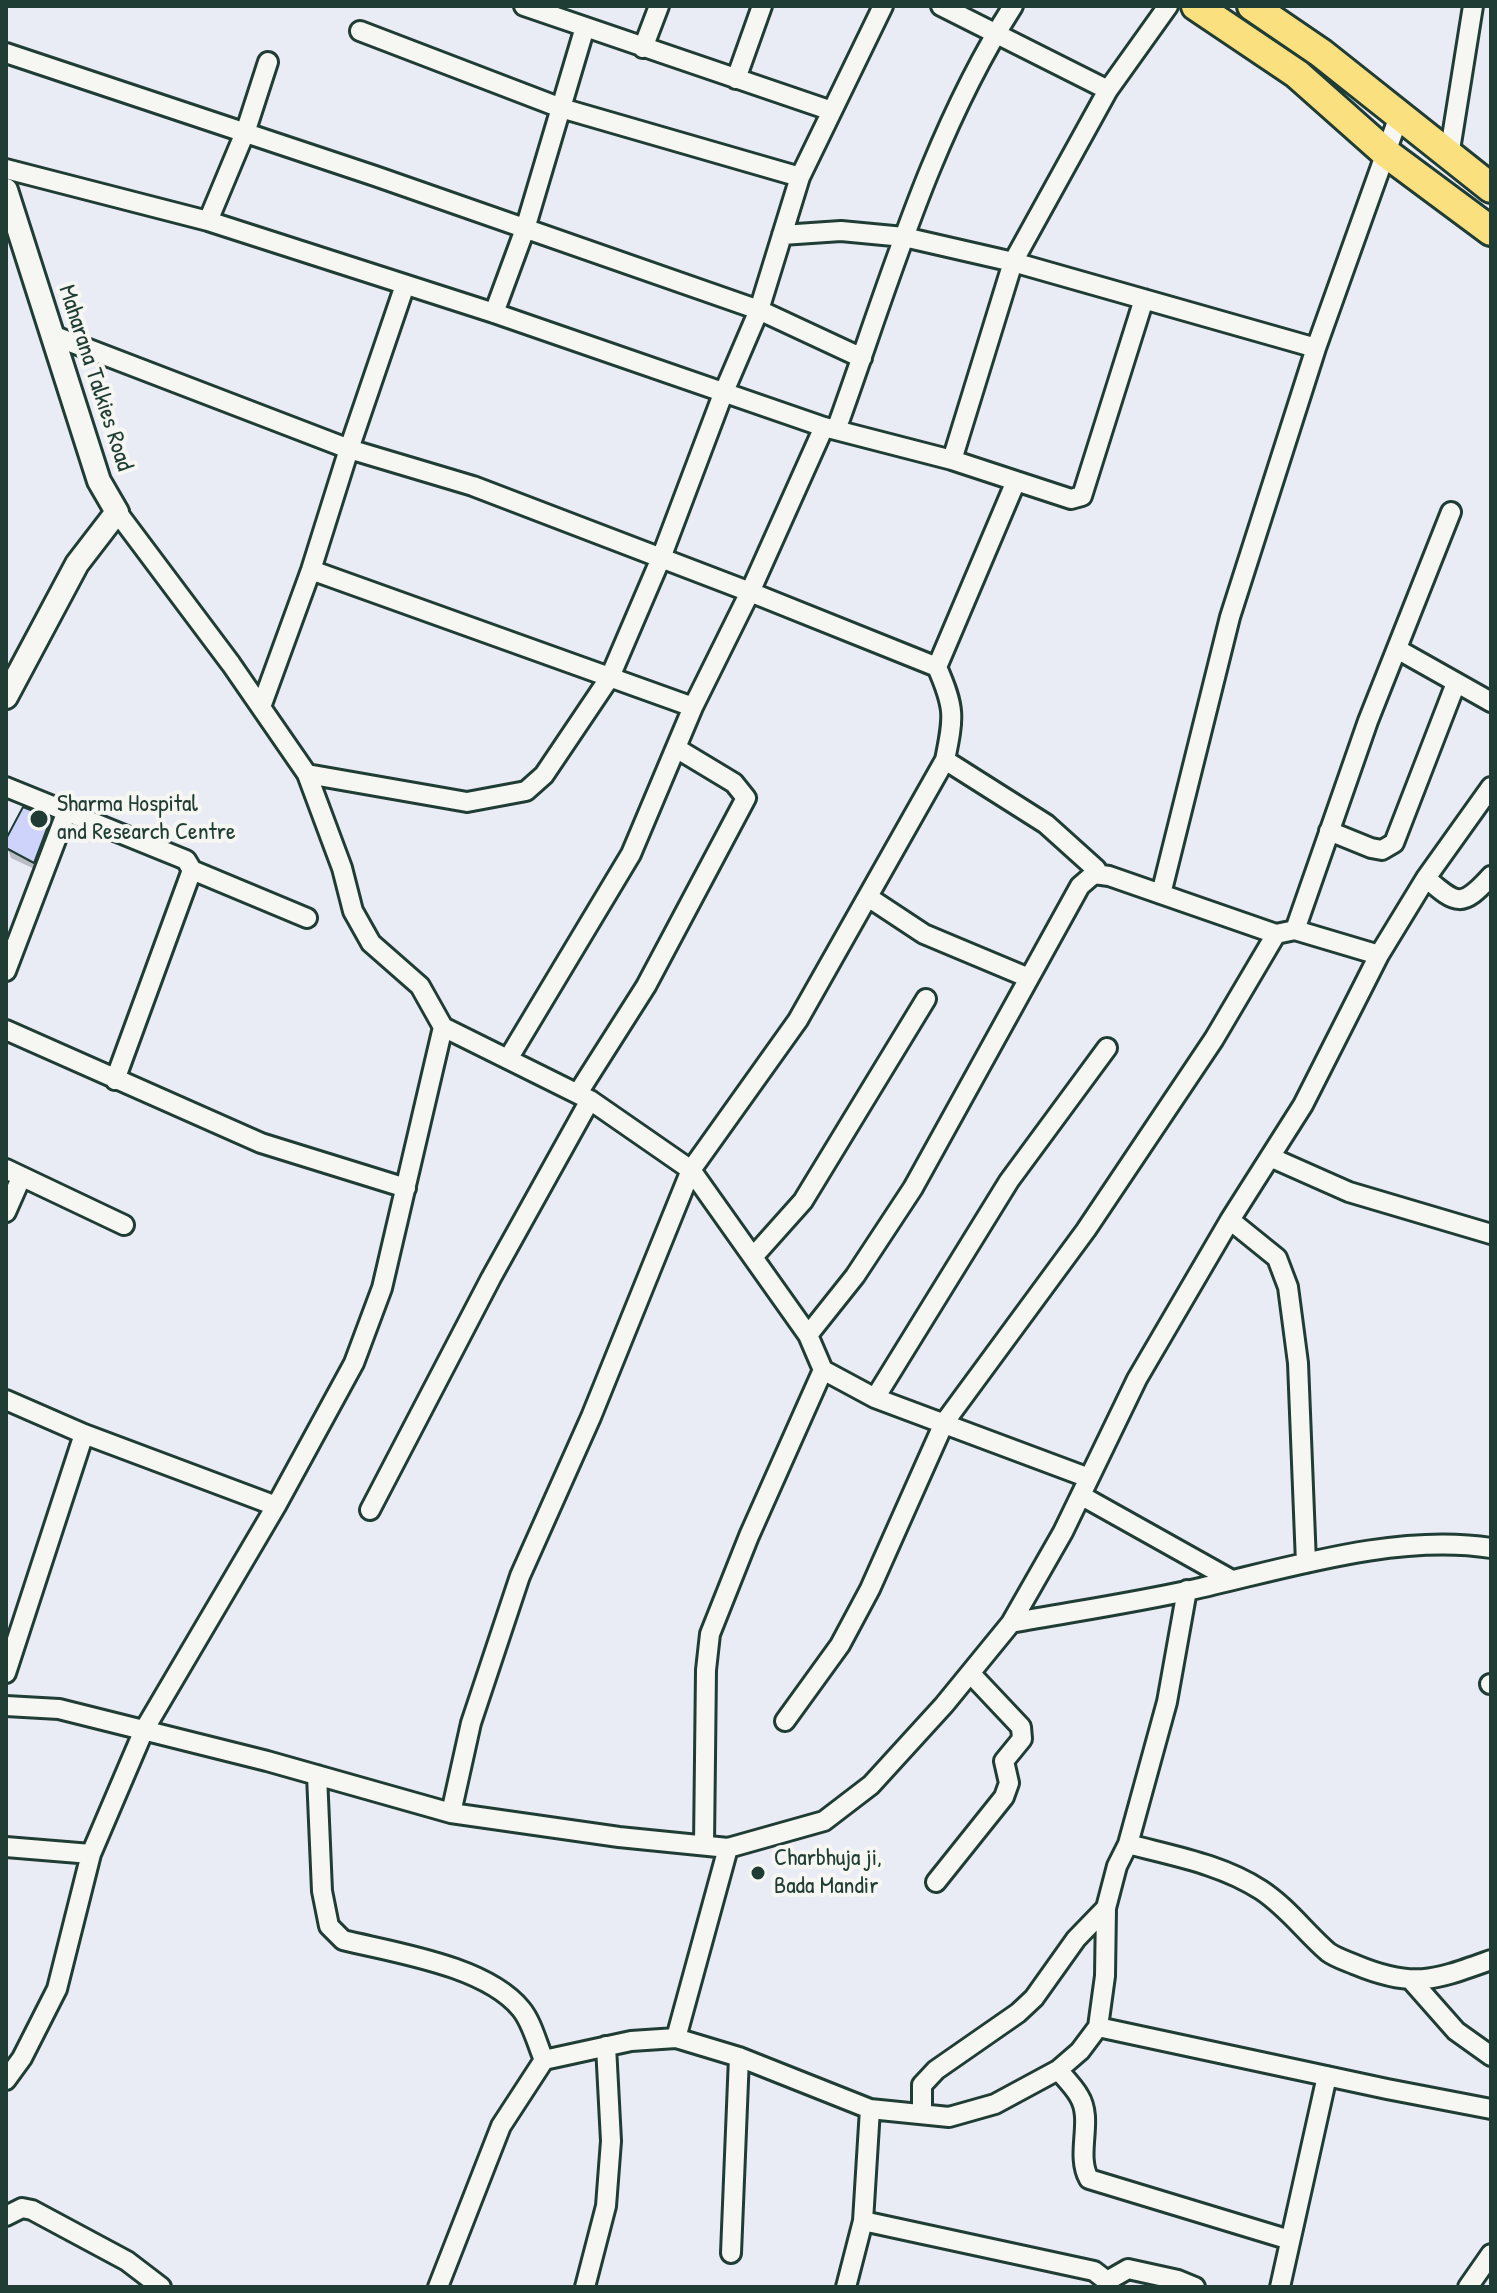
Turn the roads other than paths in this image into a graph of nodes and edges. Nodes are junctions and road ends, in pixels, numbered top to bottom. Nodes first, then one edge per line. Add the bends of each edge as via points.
1 (524, 6) edge
2 (659, 6) edge
3 (762, 6) edge
4 (883, 6) edge
5 (941, 6) edge
6 (1013, 6) edge
7 (1168, 6) edge
8 (1196, 6) edge
9 (1252, 6) edge
10 (1473, 6) edge
11 (553, 11) edge
12 (585, 27) junction
13 (360, 31) dead end
14 (996, 33) junction
15 (643, 48) junction
16 (6, 53) edge
17 (268, 62) dead end
18 (736, 79) junction
19 (1108, 90) junction
20 (561, 108) junction
21 (832, 111) junction
22 (1399, 116) junction
23 (245, 133) junction
24 (1386, 153) junction
25 (1449, 156) junction
26 (6, 169) edge
27 (800, 177) junction
28 (1491, 188) edge
29 (6, 190) edge
30 (208, 221) junction
31 (525, 229) junction
32 (1491, 231) edge
33 (782, 235) junction
34 (904, 237) junction
35 (1013, 262) junction
36 (405, 285) junction
37 (1144, 299) junction
38 (759, 310) junction
39 (494, 313) junction
40 (52, 335) junction
41 (1316, 348) junction
42 (862, 358) junction
43 (723, 394) junction
44 (830, 428) junction
45 (349, 449) junction
46 (952, 460) junction
47 (1016, 481) junction
48 (117, 512) junction
49 (1451, 512) dead end
50 (661, 558) junction
51 (311, 570) junction
52 (750, 592) junction
53 (1397, 649) junction
54 (937, 667) junction
55 (610, 677) junction
56 (1456, 683) junction
57 (6, 697) edge
58 (1491, 702) edge
59 (261, 707) junction
60 (693, 707) junction
61 (676, 748) junction
62 (945, 760) junction
63 (307, 774) junction
64 (6, 787) edge
65 (1491, 787) edge
66 (67, 811) junction
67 (1329, 831) junction
68 (192, 870) junction
69 (1094, 874) junction
70 (1491, 876) edge
71 (1426, 878) junction
72 (1161, 894) junction
73 (868, 897) junction
74 (307, 918) dead end
75 (1295, 930) junction
76 (1276, 934) junction
77 (1379, 955) junction
78 (6, 971) edge
79 (1029, 978) junction
80 (926, 999) dead end
81 (443, 1027) junction
82 (6, 1030) edge
83 (1107, 1048) dead end
84 (508, 1059) junction
85 (115, 1080) junction
86 (584, 1096) junction
87 (1270, 1157) junction
88 (691, 1170) junction
89 (13, 1174) edge
90 (406, 1188) junction
91 (6, 1212) edge
92 (1230, 1220) junction
93 (124, 1225) dead end
94 (1491, 1234) edge
95 (753, 1257) junction
96 (808, 1335) junction
97 (823, 1370) junction
98 (875, 1398) junction
99 (6, 1400) edge
100 (944, 1423) junction
101 (84, 1434) junction
102 (1089, 1478) junction
103 (1082, 1496) junction
104 (276, 1506) junction
105 (370, 1510) dead end
106 (1491, 1548) edge
107 (1306, 1563) junction
108 (1232, 1580) junction
109 (1187, 1590) junction
110 (1011, 1623) junction
111 (6, 1673) edge
112 (971, 1674) junction
113 (6, 1706) edge
114 (785, 1721) dead end
115 (144, 1730) junction
116 (317, 1775) junction
117 (451, 1813) junction
118 (1128, 1844) junction
119 (704, 1845) junction
120 (6, 1847) edge
121 (728, 1848) junction
122 (91, 1854) junction
123 (936, 1882) dead end
124 (1106, 1908) junction
125 (1491, 1960) edge
126 (1411, 1980) junction
127 (1098, 2027) junction
128 (676, 2038) junction
129 (606, 2046) junction
130 (1491, 2056) edge
131 (739, 2057) junction
132 (544, 2060) junction
133 (1058, 2070) junction
134 (1327, 2076) junction
135 (6, 2080) edge
136 (870, 2109) junction
137 (1491, 2109) edge
138 (922, 2114) junction
139 (6, 2216) edge
140 (863, 2221) junction
141 (1290, 2240) junction
142 (731, 2253) dead end
143 (1491, 2254) edge
144 (1108, 2284) edge
145 (161, 2287) edge
146 (438, 2287) edge
147 (585, 2287) edge
148 (846, 2287) edge
149 (1195, 2287) edge
150 (1280, 2287) edge
151 (1468, 2287) edge

1 - 11 street
2 - 15 street
3 - 18 street
4 - 21 street
5 - 14 street
6 - 14 street
7 - 19 street
8 - 24 main road via 1297,74
9 - 22 main road
10 - 25 street
11 - 12 street
12 - 15 street
12 - 20 street
13 - 20 street
14 - 19 street
14 - 34 street via 947,129
15 - 18 street
16 - 23 street
17 - 23 street
18 - 21 street
19 - 35 street
20 - 27 street
20 - 31 street
21 - 27 street
22 - 24 street
22 - 25 main road
23 - 30 street
23 - 31 street
24 - 32 main road
24 - 41 street
25 - 28 main road
26 - 30 street
27 - 33 street
29 - 40 street, Maharana Talkies Road
30 - 36 street
31 - 38 street
31 - 39 street
33 - 34 street via 841,231
33 - 38 street
34 - 35 street
34 - 42 street
35 - 37 street
35 - 46 street
36 - 39 street
36 - 45 street
37 - 41 street
37 - 47 street via 1082,496 1071,499
38 - 42 street
38 - 43 street
39 - 43 street
40 - 45 street
40 - 48 street, Maharana Talkies Road via 99,481
41 - 72 street via 1230,617
42 - 44 street
43 - 44 street
43 - 50 street
44 - 46 street
44 - 52 street
45 - 50 street via 473,486
45 - 51 street
46 - 47 street
47 - 54 street
48 - 57 street via 77,564
48 - 59 street
49 - 53 street
50 - 52 street
50 - 55 street
51 - 55 street
51 - 59 street
52 - 54 street
52 - 60 street
53 - 56 street
53 - 67 street
54 - 62 street via 951,698 953,720
55 - 60 street
55 - 63 street via 544,775 526,791 467,802
56 - 58 street
56 - 67 street via 1394,843 1382,850 1371,848
59 - 63 street
60 - 61 street
61 - 84 street via 631,854
61 - 86 street via 734,783 746,798
62 - 69 street via 1046,824 1096,869
62 - 73 street
63 - 81 street via 353,911 371,943 420,986
64 - 66 street
65 - 71 street
66 - 68 street via 186,860
66 - 78 street
67 - 75 street
68 - 74 street
68 - 85 street
69 - 72 street
69 - 79 street via 1080,886
70 - 71 street via 1462,899 1450,899
71 - 77 street
72 - 76 street
73 - 79 street via 924,934
73 - 88 street via 798,1020
75 - 76 street
75 - 77 street
76 - 100 street via 1214,1039 1086,1230
77 - 87 street via 1303,1105
79 - 96 street via 913,1188
80 - 95 street via 803,1201
81 - 84 street
81 - 90 street
82 - 85 street
83 - 98 street via 1009,1181
84 - 86 street
85 - 90 street via 261,1143
86 - 88 street
86 - 105 street
87 - 92 street
87 - 94 street via 1349,1192
88 - 95 street
88 - 117 street via 520,1576 471,1723
89 - 91 street
89 - 93 street
90 - 104 street via 382,1288 354,1363
92 - 102 street via 1130,1391
92 - 107 street via 1277,1258 1288,1287 1298,1363
95 - 96 street
96 - 97 street
97 - 98 street
97 - 119 street via 710,1634
98 - 100 street
99 - 101 street
100 - 102 street
100 - 114 street via 870,1589 840,1645
101 - 104 street
101 - 111 street
102 - 103 street
103 - 108 street
103 - 110 street
104 - 115 street
106 - 107 street via 1423,1544
107 - 108 street
108 - 109 street
109 - 110 street
109 - 118 street via 1167,1702
110 - 112 street
112 - 121 street via 871,1785 824,1821
112 - 123 street via 1021,1727 1022,1739 1004,1761 1009,1783 1004,1797
113 - 115 street via 59,1709
115 - 116 street
115 - 122 street
116 - 117 street
116 - 132 street via 322,1891 329,1926 343,1940 463,1971 498,1987 523,2010
117 - 119 street
118 - 124 street
118 - 126 street via 1217,1868 1288,1911 1331,1955 1377,1974
119 - 121 street
120 - 122 street
121 - 128 street
122 - 135 street via 57,1989
124 - 127 street
124 - 138 street via 1076,1939 1034,1998 922,2085
125 - 126 street via 1437,1980
126 - 130 street via 1456,2031
127 - 133 street
127 - 134 street
128 - 129 street
128 - 131 street
129 - 132 street
129 - 147 street via 611,2141 606,2206
131 - 136 street
131 - 142 street
132 - 146 street via 501,2126
133 - 138 street via 995,2104 949,2117
133 - 141 street via 1081,2097 1089,2179
134 - 137 street
134 - 141 street
136 - 138 street
136 - 140 street
139 - 145 street via 22,2208 32,2210 127,2261
140 - 144 street via 1094,2271
140 - 148 street
141 - 150 street
143 - 151 street
144 - 149 street via 1128,2269

